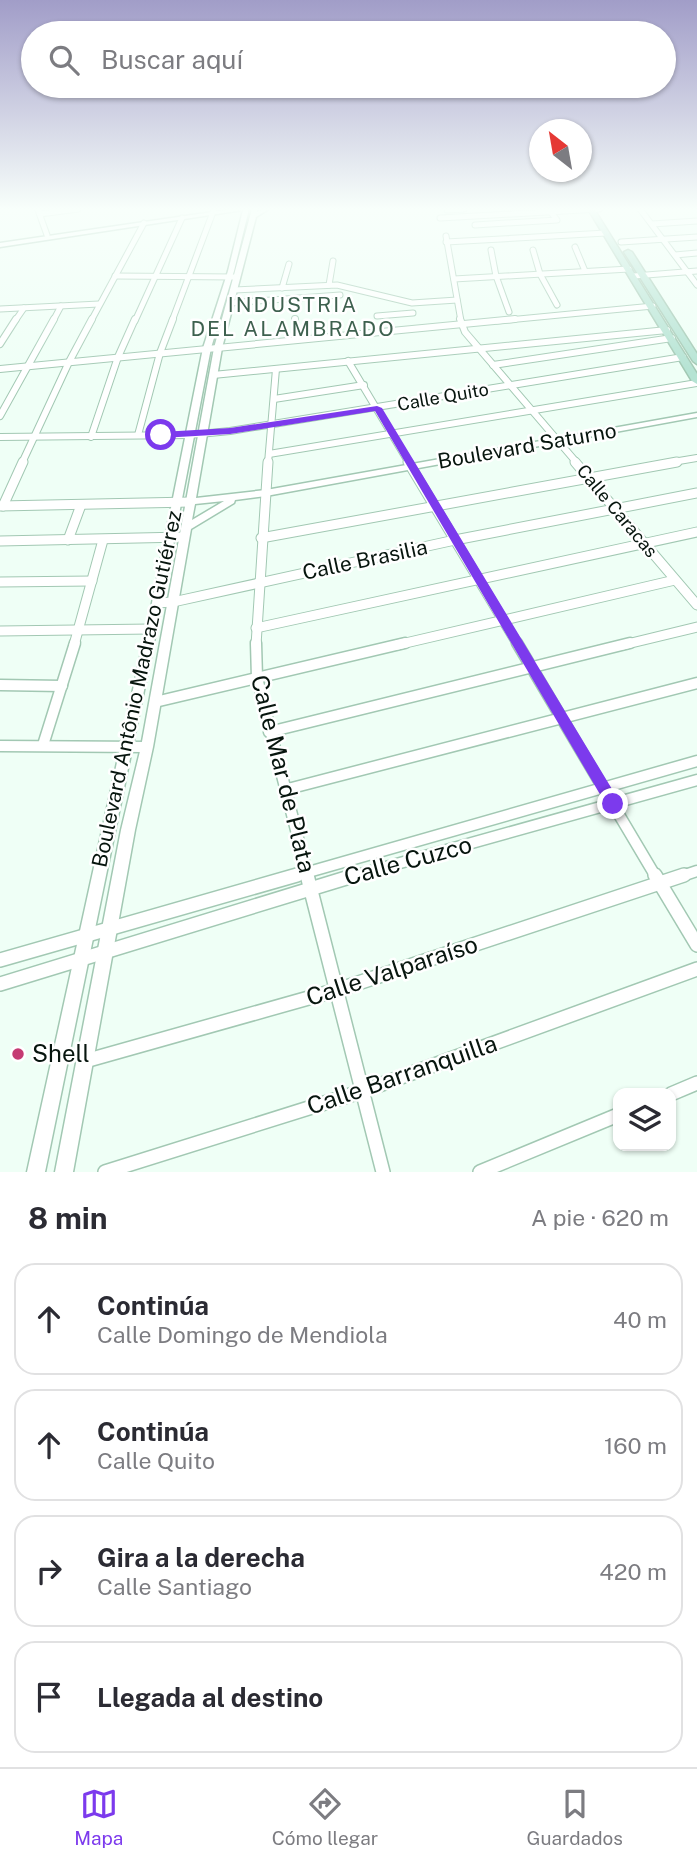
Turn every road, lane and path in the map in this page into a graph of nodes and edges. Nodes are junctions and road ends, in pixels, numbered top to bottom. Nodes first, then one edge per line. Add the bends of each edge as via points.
1 (122, 264) edge
2 (162, 264) edge
3 (195, 264) edge
4 (236, 264) edge
5 (289, 264) dead end
6 (333, 264) edge
7 (451, 264) edge
8 (494, 264) edge
9 (537, 264) edge
10 (582, 264) edge
11 (626, 264) edge
12 (636, 264) edge
13 (681, 264) edge
14 (585, 271) junction
15 (697, 271) edge
16 (631, 272) junction
17 (686, 272) junction
18 (540, 274) junction
19 (115, 276) junction
20 (156, 276) junction
21 (191, 276) junction
22 (233, 276) junction
23 (496, 276) junction
24 (645, 276) junction
25 (454, 279) junction
26 (329, 285) junction
27 (697, 285) edge
28 (282, 288) junction
29 (340, 295) dead end
30 (232, 297) junction
31 (457, 300) junction
32 (412, 303) junction
33 (99, 304) junction
34 (557, 305) dead end
35 (61, 306) junction
36 (653, 306) junction
37 (24, 308) junction
38 (0, 309) edge
39 (509, 312) dead end
40 (413, 313) junction
41 (377, 316) dead end
42 (295, 319) dead end
43 (416, 321) dead end
44 (461, 323) junction
45 (667, 330) junction
46 (672, 338) junction
47 (296, 340) junction
48 (0, 344) edge
49 (212, 348) junction
50 (478, 348) junction
51 (160, 353) junction
52 (118, 357) junction
53 (683, 357) junction
54 (697, 360) edge
55 (348, 361) junction
56 (69, 362) junction
57 (493, 365) junction
58 (27, 367) junction
59 (0, 369) edge
60 (276, 369) junction
61 (213, 375) junction
62 (697, 382) edge
63 (364, 385) junction
64 (511, 386) junction
65 (274, 399) junction
66 (377, 408) junction
67 (531, 409) junction
68 (0, 415) edge
69 (697, 415) edge
70 (269, 426) junction
71 (390, 432) junction
72 (138, 435) junction
73 (196, 435) junction
74 (36, 437) junction
75 (91, 437) junction
76 (0, 438) edge
77 (558, 441) junction
78 (269, 454) junction
79 (697, 458) edge
80 (412, 467) junction
81 (588, 477) junction
82 (266, 493) junction
83 (697, 493) edge
84 (240, 497) junction
85 (191, 502) junction
86 (176, 503) junction
87 (81, 505) junction
88 (1, 506) edge
89 (436, 508) junction
90 (615, 509) junction
91 (186, 532) junction
92 (697, 532) edge
93 (170, 538) junction
94 (261, 538) junction
95 (68, 540) junction
96 (103, 540) junction
97 (456, 540) junction
98 (0, 541) edge
99 (643, 543) junction
100 (479, 579) junction
101 (92, 580) junction
102 (675, 580) junction
103 (0, 582) edge
104 (259, 583) junction
105 (173, 602) junction
106 (157, 603) junction
107 (697, 605) edge
108 (505, 620) junction
109 (697, 627) edge
110 (256, 628) junction
111 (78, 629) junction
112 (150, 629) junction
113 (0, 631) edge
114 (533, 668) junction
115 (257, 678) junction
116 (697, 683) edge
117 (0, 685) edge
118 (62, 686) junction
119 (155, 702) junction
120 (563, 720) junction
121 (269, 732) junction
122 (43, 745) junction
123 (127, 745) junction
124 (0, 746) edge
125 (147, 747) junction
126 (697, 761) edge
127 (697, 780) edge
128 (603, 788) junction
129 (284, 790) junction
130 (613, 804) junction
131 (305, 871) junction
132 (697, 871) edge
133 (659, 883) junction
134 (311, 888) junction
135 (112, 929) junction
136 (86, 935) junction
137 (697, 945) edge
138 (106, 953) junction
139 (0, 960) edge
140 (81, 960) junction
141 (697, 968) edge
142 (0, 984) edge
143 (337, 990) junction
144 (85, 1061) junction
145 (697, 1083) edge
146 (363, 1091) junction
147 (676, 1092) edge
148 (613, 1117) edge
149 (36, 1172) edge
150 (64, 1172) edge
151 (105, 1172) edge
152 (383, 1172) edge
153 (480, 1172) edge

1 - 19 street
2 - 20 street
3 - 21 street
4 - 22 street, Boulevard Antônio Madrazo Gutiérrez
5 - 28 street
6 - 26 street
7 - 25 street, Calle Caracas
8 - 23 street
9 - 18 street
10 - 14 street
11 - 16 main road
12 - 24 main road
13 - 17 street
14 - 16 street
14 - 18 street
15 - 17 street
16 - 24 street
16 - 36 main road
17 - 24 street
17 - 27 street
18 - 23 street
18 - 34 street
19 - 20 street
19 - 33 street
20 - 21 street
20 - 52 street
21 - 22 street
21 - 51 street
22 - 30 street, Boulevard Antônio Madrazo Gutiérrez
22 - 49 street, Boulevard Antônio Madrazo Gutiérrez
23 - 25 street
23 - 39 street
24 - 54 main road
25 - 31 street, Calle Caracas
26 - 28 street
26 - 32 street
28 - 30 street
29 - 30 street
30 - 49 street, Boulevard Antônio Madrazo Gutiérrez
31 - 32 street
31 - 44 street, Calle Caracas
32 - 40 street
33 - 35 street
33 - 56 street
35 - 37 street
35 - 58 street
36 - 44 street
36 - 45 main road
37 - 38 street
37 - 48 street
40 - 41 street
40 - 43 street
42 - 47 street
44 - 47 street
44 - 50 street, Calle Caracas
45 - 46 main road
45 - 50 street
46 - 53 main road
46 - 57 street
47 - 49 street
49 - 51 street
49 - 61 street, Boulevard Antônio Madrazo Gutiérrez
49 - 73 street, Boulevard Antônio Madrazo Gutiérrez
50 - 55 street
50 - 57 street, Calle Caracas
51 - 52 street
51 - 72 street
52 - 56 street
52 - 75 street
53 - 62 main road
53 - 64 street, Calle Quito
55 - 60 street
55 - 63 street
56 - 58 street
56 - 74 street
57 - 64 street, Calle Caracas
58 - 59 street
58 - 68 street
60 - 61 street
60 - 65 street, Calle Mar de Plata
61 - 73 street, Boulevard Antônio Madrazo Gutiérrez
62 - 67 street
63 - 65 street
63 - 66 street
64 - 66 street, Calle Quito
64 - 67 street, Calle Caracas
65 - 70 street, Calle Mar de Plata
66 - 70 street, Calle Quito
66 - 71 street
67 - 71 street
67 - 77 street, Calle Caracas
69 - 77 street, Boulevard Saturno
70 - 73 street, Calle Quito
70 - 78 street, Calle Mar de Plata
71 - 78 street
71 - 80 street
72 - 73 street, Calle Quito
72 - 75 street, Calle Quito
73 - 85 street, Boulevard Antônio Madrazo Gutiérrez
73 - 86 street, Boulevard Antônio Madrazo Gutiérrez
74 - 75 street, Calle Quito
74 - 76 street, Calle Quito
74 - 88 street
77 - 80 street, Boulevard Saturno
77 - 81 street, Calle Caracas
78 - 82 street, Calle Mar de Plata
79 - 81 street
80 - 82 street, Boulevard Saturno
80 - 89 street
81 - 89 street
81 - 90 street, Calle Caracas
82 - 84 street, Boulevard Saturno
82 - 94 street, Calle Mar de Plata
83 - 90 street, Calle Brasilia
84 - 85 street, Boulevard Saturno
84 - 91 street via 205,514
85 - 86 street
85 - 91 street, Boulevard Antônio Madrazo Gutiérrez
86 - 87 street
86 - 93 street, Boulevard Antônio Madrazo Gutiérrez
87 - 88 street
87 - 95 street
89 - 94 street
89 - 97 street
90 - 97 street, Calle Brasilia
90 - 99 street, Calle Caracas
91 - 93 street
91 - 105 street, Boulevard Antônio Madrazo Gutiérrez
92 - 99 street
93 - 96 street
93 - 106 street, Boulevard Antônio Madrazo Gutiérrez
94 - 104 street, Calle Mar de Plata
95 - 96 street
95 - 98 street
96 - 101 street
97 - 100 street
97 - 104 street, Calle Brasilia
99 - 100 street
99 - 102 street, Calle Caracas
100 - 108 street
100 - 110 street
101 - 103 street
101 - 111 street
102 - 107 street, Calle Caracas
102 - 108 street
104 - 105 street, Calle Brasilia
104 - 110 street, Calle Mar de Plata
105 - 106 street, Calle Brasilia
105 - 119 street, Boulevard Antônio Madrazo Gutiérrez
106 - 112 street, Boulevard Antônio Madrazo Gutiérrez
108 - 114 street
108 - 115 street
109 - 114 street
110 - 115 street, Calle Mar de Plata
111 - 112 street
111 - 113 street
111 - 118 street
112 - 123 street, Boulevard Antônio Madrazo Gutiérrez
114 - 120 street
114 - 121 street
115 - 119 street
115 - 121 street, Calle Mar de Plata
116 - 120 street
117 - 118 street
118 - 122 street
119 - 125 street, Boulevard Antônio Madrazo Gutiérrez
120 - 128 street
120 - 129 street
121 - 129 street, Calle Mar de Plata
122 - 123 street
122 - 124 street
123 - 125 street
123 - 136 street, Boulevard Antônio Madrazo Gutiérrez
125 - 135 street, Boulevard Antônio Madrazo Gutiérrez
126 - 128 street, Calle Cuzco
127 - 130 street, Calle Cuzco
128 - 130 street
128 - 131 street, Calle Cuzco
129 - 131 street, Calle Mar de Plata
130 - 133 street
130 - 134 street, Calle Cuzco
131 - 134 street, Calle Mar de Plata
131 - 135 street, Calle Cuzco
132 - 133 street, Calle Valparaíso
133 - 137 street
133 - 143 street, Calle Valparaíso
134 - 138 street, Calle Cuzco
134 - 143 street, Calle Mar de Plata
135 - 136 street, Calle Cuzco
135 - 138 street, Boulevard Antônio Madrazo Gutiérrez
136 - 139 street, Calle Cuzco
136 - 140 street, Boulevard Antônio Madrazo Gutiérrez
138 - 140 street, Calle Cuzco
138 - 144 street, Boulevard Antônio Madrazo Gutiérrez
140 - 142 street, Calle Cuzco
140 - 149 street, Boulevard Antônio Madrazo Gutiérrez
141 - 146 street, Calle Barranquilla
143 - 144 street, Calle Valparaíso
143 - 146 street, Calle Mar de Plata
144 - 150 street, Boulevard Antônio Madrazo Gutiérrez
145 - 147 street
146 - 151 street, Calle Barranquilla
146 - 152 street, Calle Mar de Plata
148 - 153 street

